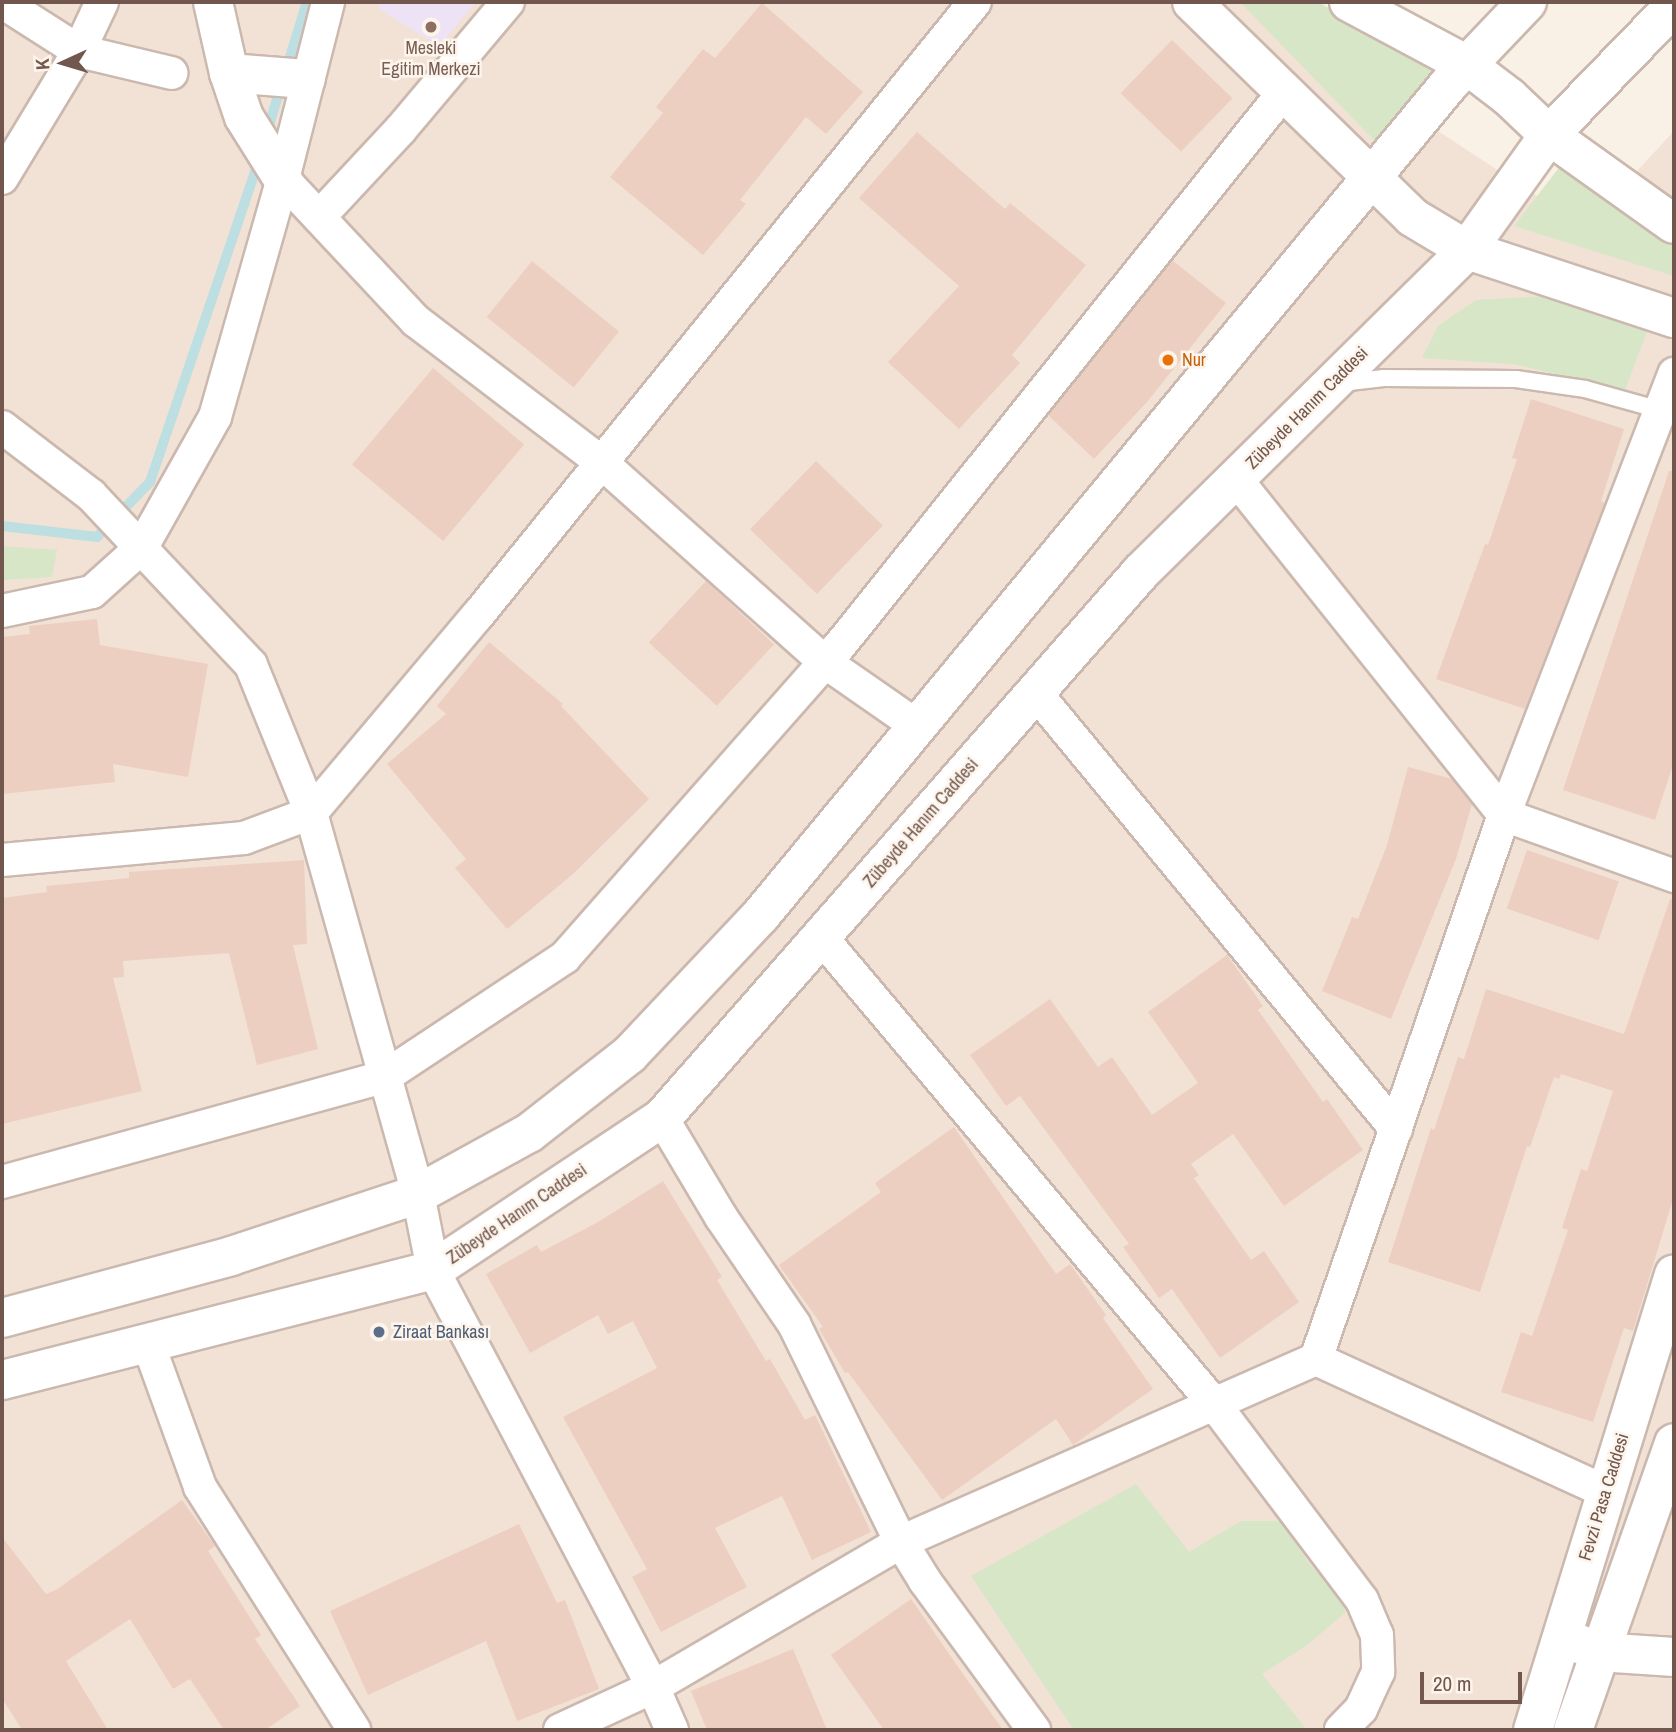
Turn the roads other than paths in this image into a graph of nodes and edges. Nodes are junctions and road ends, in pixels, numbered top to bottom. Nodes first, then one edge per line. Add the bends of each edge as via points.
1 (2, 2) edge
2 (102, 2) edge
3 (212, 2) edge
4 (328, 2) edge
5 (508, 2) edge
6 (975, 2) edge
7 (1192, 2) edge
8 (1349, 2) edge
9 (1527, 2) edge
10 (1674, 6) edge
11 (79, 51) junction
12 (1467, 65) junction
13 (171, 74) dead end
14 (270, 76) junction
15 (1283, 93) junction
16 (1549, 135) junction
17 (277, 172) junction
18 (2, 178) edge
19 (1370, 179) junction
20 (319, 217) junction
21 (1674, 224) edge
22 (1467, 250) junction
23 (1674, 318) edge
24 (1674, 374) edge
25 (1332, 383) junction
26 (1660, 410) junction
27 (2, 428) edge
28 (601, 463) junction
29 (1236, 478) junction
30 (141, 546) junction
31 (2, 611) edge
32 (825, 662) junction
33 (1035, 692) junction
34 (917, 726) junction
35 (311, 813) junction
36 (1504, 815) junction
37 (2, 860) edge
38 (1674, 876) edge
39 (821, 937) junction
40 (384, 1077) junction
41 (663, 1118) junction
42 (1396, 1129) junction
43 (2, 1182) edge
44 (418, 1194) junction
45 (433, 1270) junction
46 (1674, 1274) edge
47 (2, 1318) edge
48 (148, 1343) junction
49 (1317, 1359) junction
50 (2, 1380) edge
51 (1215, 1405) junction
52 (1674, 1443) edge
53 (1606, 1492) junction
54 (901, 1542) junction
55 (1561, 1637) junction
56 (1599, 1652) junction
57 (1674, 1657) edge
58 (653, 1688) junction
59 (1547, 1728) edge
60 (354, 1730) edge
61 (560, 1730) edge
62 (672, 1730) edge
63 (1034, 1730) edge
64 (1341, 1730) edge

1 - 11 street
2 - 11 street
3 - 14 main road
4 - 14 street
5 - 20 street
6 - 28 street
7 - 15 main road
8 - 12 main road
9 - 12 main road
10 - 16 main road, Zübeyde Hanım Caddesi
11 - 13 street
11 - 18 street
12 - 16 main road
12 - 19 main road
14 - 17 street
14 - 17 main road via 244,117
15 - 19 main road
15 - 32 street
16 - 21 main road
16 - 22 main road, Zübeyde Hanım Caddesi
17 - 20 street
17 - 30 street via 215,417
19 - 22 main road via 1412,217
19 - 34 main road
20 - 28 street via 416,321
22 - 23 main road
22 - 25 main road, Zübeyde Hanım Caddesi
24 - 26 street
25 - 26 lane via 1384,378 1517,379 1585,389
25 - 29 main road, Zübeyde Hanım Caddesi
26 - 36 street
27 - 30 street via 91,495
28 - 32 street
28 - 35 street
29 - 33 main road, Zübeyde Hanım Caddesi via 1141,572
29 - 36 street
30 - 31 street via 92,592
30 - 35 street via 251,665
32 - 34 street
32 - 40 street via 565,957
33 - 39 main road, Zübeyde Hanım Caddesi
33 - 42 street
34 - 44 main road via 761,915 629,1054 529,1133
35 - 37 street via 244,838
35 - 40 street
36 - 38 street
36 - 42 street
39 - 41 main road, Zübeyde Hanım Caddesi
39 - 51 street
40 - 43 street
40 - 44 street
41 - 45 main road, Zübeyde Hanım Caddesi
41 - 54 street via 721,1217 794,1324
42 - 49 street
44 - 45 street
44 - 47 main road via 231,1256
45 - 48 main road, Zübeyde Hanım Caddesi
45 - 58 street
46 - 53 main road, Fevzi Pasa Caddesi
48 - 50 main road, Zübeyde Hanım Caddesi
48 - 60 street via 200,1487
49 - 51 street
49 - 53 street
51 - 54 street
51 - 64 street via 1371,1617 1380,1653 1378,1672 1362,1709
52 - 56 main road, Fevzi Pasa Caddesi
53 - 55 main road, Fevzi Pasa Caddesi
54 - 58 street
54 - 63 street
55 - 56 main road
55 - 59 main road, Fevzi Pasa Caddesi
56 - 57 main road
56 - 59 main road, Fevzi Pasa Caddesi
58 - 61 street
58 - 62 street

